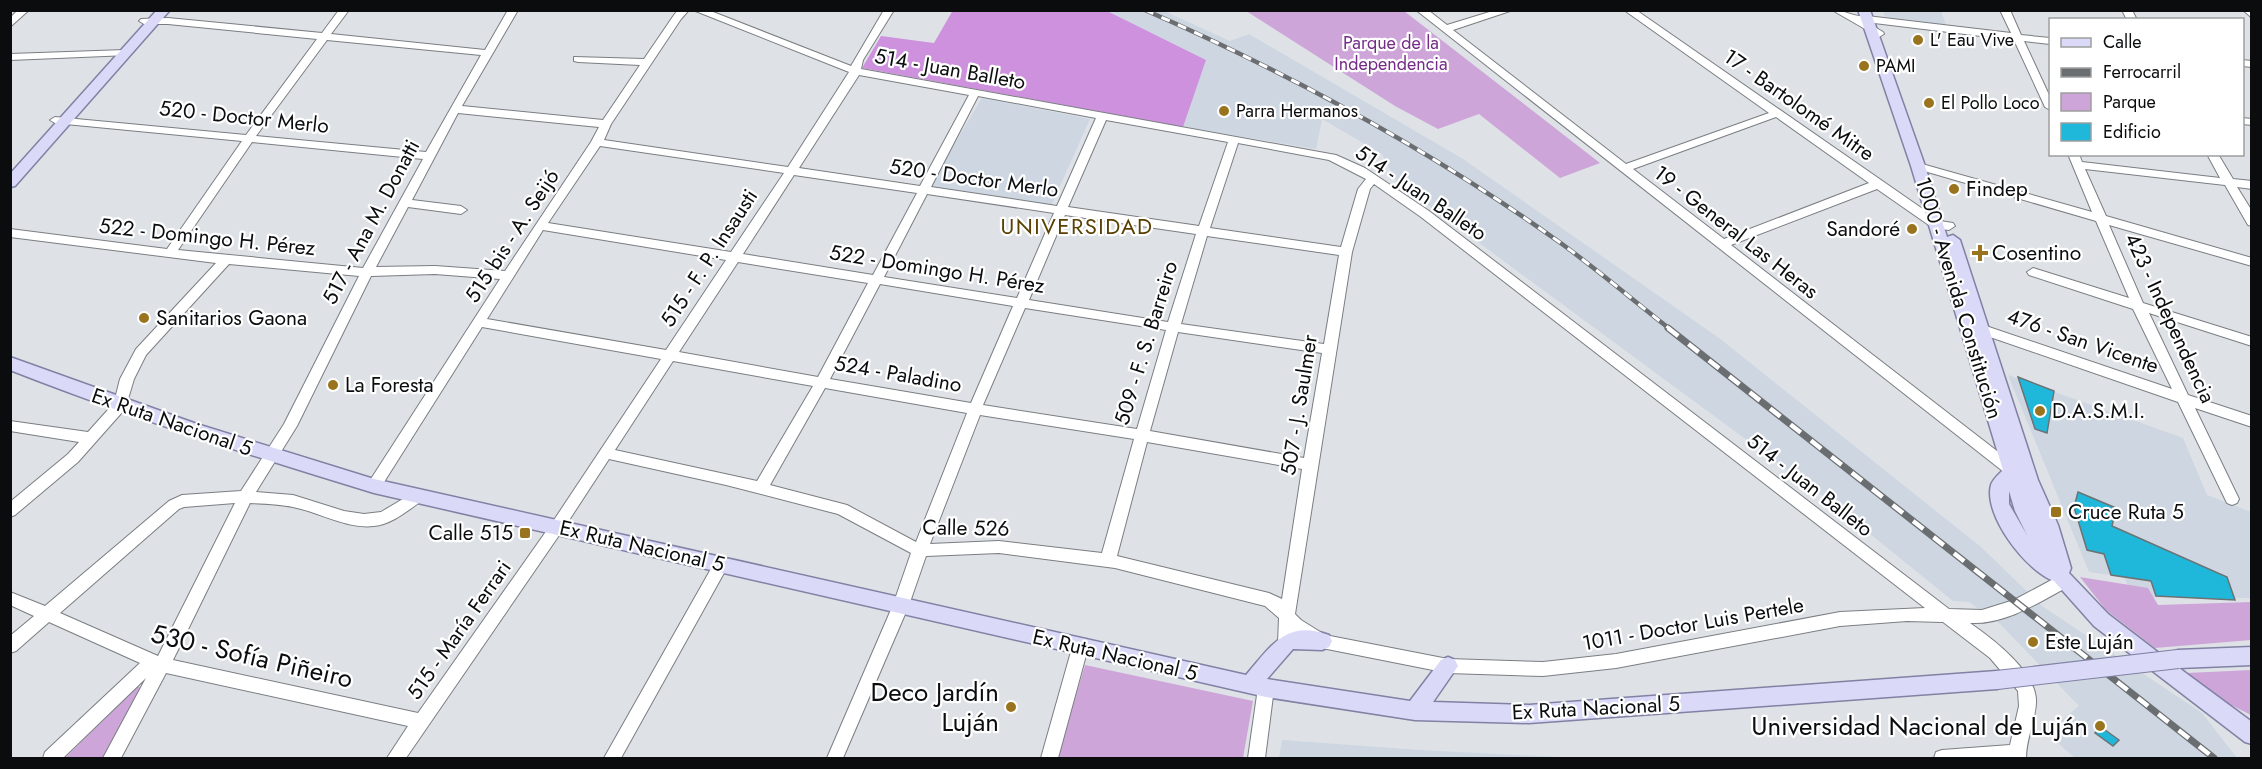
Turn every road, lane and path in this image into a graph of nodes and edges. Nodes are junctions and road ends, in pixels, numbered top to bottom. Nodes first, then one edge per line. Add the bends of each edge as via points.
1 (24, 10) edge
2 (344, 10) edge
3 (513, 10) edge
4 (684, 10) edge
5 (698, 10) edge
6 (724, 10) edge
7 (889, 10) edge
8 (1421, 10) edge
9 (1508, 10) edge
10 (1629, 10) edge
11 (1837, 10) edge
12 (2006, 10) edge
13 (2248, 10) edge
14 (2252, 15) edge
15 (154, 16) edge
16 (714, 17) junction
17 (1869, 21) edge
18 (10, 24) edge
19 (1446, 29) junction
20 (324, 36) junction
21 (2018, 37) junction
22 (2049, 41) edge
23 (487, 53) junction
24 (119, 54) junction
25 (10, 57) edge
26 (578, 58) dead end
27 (647, 62) junction
28 (855, 71) junction
29 (975, 93) junction
30 (2049, 102) edge
31 (455, 109) junction
32 (1778, 113) junction
33 (1102, 116) junction
34 (61, 120) junction
35 (606, 124) junction
36 (250, 137) junction
37 (1234, 139) junction
38 (597, 142) junction
39 (430, 156) junction
40 (2212, 156) edge
41 (2075, 160) edge
42 (1924, 167) junction
43 (10, 169) edge
44 (1623, 169) junction
45 (792, 171) junction
46 (1372, 178) junction
47 (2228, 182) junction
48 (10, 183) edge
49 (1878, 184) junction
50 (2252, 185) edge
51 (922, 191) junction
52 (404, 203) junction
53 (461, 210) dead end
54 (1061, 211) junction
55 (2101, 218) junction
56 (2252, 222) edge
57 (1942, 225) junction
58 (540, 226) junction
59 (1202, 230) junction
60 (10, 233) edge
61 (1721, 245) junction
62 (1346, 252) junction
63 (170, 253) junction
64 (734, 258) junction
65 (226, 260) junction
66 (2252, 262) edge
67 (367, 272) junction
68 (2033, 272) dead end
69 (508, 275) junction
70 (875, 279) junction
71 (1022, 302) junction
72 (2138, 305) junction
73 (479, 322) junction
74 (1173, 327) junction
75 (1975, 327) junction
76 (2252, 342) edge
77 (1328, 349) junction
78 (670, 356) junction
79 (10, 363) edge
80 (822, 382) junction
81 (2184, 399) junction
82 (120, 405) junction
83 (975, 409) junction
84 (2252, 422) edge
85 (10, 426) edge
86 (1140, 435) junction
87 (91, 438) junction
88 (606, 453) junction
89 (273, 457) junction
90 (1310, 465) junction
91 (2012, 471) junction
92 (2029, 480) junction
93 (374, 486) junction
94 (761, 488) junction
95 (246, 496) junction
96 (418, 496) junction
97 (2232, 499) dead end
98 (10, 511) edge
99 (557, 527) junction
100 (920, 550) junction
101 (1108, 561) junction
102 (721, 564) junction
103 (2064, 581) junction
104 (10, 598) edge
105 (901, 605) junction
106 (47, 614) junction
107 (1287, 616) junction
108 (1948, 617) junction
109 (1322, 641) junction
110 (1286, 643) junction
111 (10, 646) edge
112 (1080, 648) junction
113 (2252, 656) edge
114 (157, 664) junction
115 (1448, 666) junction
116 (1258, 686) junction
117 (1415, 711) junction
118 (421, 721) junction
119 (2252, 735) edge
120 (2017, 755) edge
121 (51, 759) edge
122 (112, 759) edge
123 (396, 759) edge
124 (612, 759) edge
125 (835, 759) edge
126 (1049, 759) edge
127 (1256, 759) edge
128 (1942, 759) edge

1 - 18 street
2 - 20 street
3 - 23 street, 517 - Ana M. Donatti
4 - 27 street, 515 bis - A. Seijó
5 - 16 street, 514 - Juan Balleto
6 - 16 street
7 - 28 street, 515 - F. P. Insausti
8 - 19 street, 19 - General Las Heras
9 - 19 street
10 - 32 street, 17 - Bartolomé Mitre
11 - 17 street
12 - 21 street
13 - 14 street
15 - 20 street
15 - 24 main road
16 - 28 street, 514 - Juan Balleto
17 - 21 street
17 - 42 main road, 1000 - Avenida Constitución
19 - 44 street, 19 - General Las Heras
20 - 23 street
20 - 36 street
21 - 22 street
21 - 30 street
23 - 31 street, 517 - Ana M. Donatti
24 - 25 street
24 - 34 main road
26 - 27 street
27 - 35 street, 515 bis - A. Seijó
28 - 29 street, 514 - Juan Balleto
28 - 45 street, 515 - F. P. Insausti
29 - 33 street, 514 - Juan Balleto
29 - 51 street
31 - 35 street
31 - 39 street, 517 - Ana M. Donatti
32 - 44 street
32 - 49 street, 17 - Bartolomé Mitre
33 - 37 street, 514 - Juan Balleto
33 - 54 street
34 - 36 street, 520 - Doctor Merlo
34 - 43 main road
34 - 48 main road
35 - 38 street, 515 bis - A. Seijó
36 - 39 street, 520 - Doctor Merlo
36 - 63 street
37 - 46 street, 514 - Juan Balleto via 1332,157
37 - 59 street, 509 - F. S. Barreiro
38 - 45 street, 520 - Doctor Merlo
38 - 58 street, 515 bis - A. Seijó
39 - 52 street, 517 - Ana M. Donatti
40 - 47 street
41 - 47 street
41 - 55 street, 423 - Independencia
42 - 55 street
42 - 57 main road, 1000 - Avenida Constitución
44 - 61 street, 19 - General Las Heras
45 - 51 street, 520 - Doctor Merlo
45 - 64 street, 515 - F. P. Insausti
46 - 62 street, 507 - J. Saulmer via 1364,189
46 - 108 street, 514 - Juan Balleto via 1434,221
47 - 50 street
47 - 56 street
49 - 57 street, 17 - Bartolomé Mitre
49 - 61 street
51 - 54 street, 520 - Doctor Merlo
51 - 70 street
52 - 53 street
52 - 67 street, 517 - Ana M. Donatti
54 - 59 street, 520 - Doctor Merlo
54 - 71 street
55 - 66 street
55 - 72 street, 423 - Independencia
57 - 75 main road, 1000 - Avenida Constitución
58 - 64 street, 522 - Domingo H. Pérez
58 - 69 street, 515 bis - A. Seijó
59 - 62 street, 520 - Doctor Merlo
59 - 74 street, 509 - F. S. Barreiro
60 - 63 street, 522 - Domingo H. Pérez
61 - 91 street, 19 - General Las Heras
62 - 77 street, 507 - J. Saulmer
63 - 65 street, 522 - Domingo H. Pérez
64 - 70 street, 522 - Domingo H. Pérez
64 - 78 street, 515 - F. P. Insausti
65 - 67 street, 522 - Domingo H. Pérez
65 - 82 street via 141,352 127,379
67 - 69 street, 522 - Domingo H. Pérez via 435,270
67 - 89 street, 517 - Ana M. Donatti
68 - 72 street
69 - 73 street, 515 bis - A. Seijó
70 - 71 street, 522 - Domingo H. Pérez
70 - 80 street
71 - 74 street, 522 - Domingo H. Pérez
71 - 83 street
72 - 76 street
72 - 81 street, 423 - Independencia
73 - 78 street, 524 - Paladino
73 - 93 street, 515 bis - A. Seijó
74 - 77 street, 522 - Domingo H. Pérez
74 - 86 street, 509 - F. S. Barreiro
75 - 81 street, 476 - San Vicente
75 - 91 main road, 1000 - Avenida Constitución
75 - 92 main road, 1000 - Avenida Constitución
77 - 90 street, 507 - J. Saulmer
78 - 80 street, 524 - Paladino
78 - 88 street, 515 - F. P. Insausti
79 - 82 main road, Ex Ruta Nacional 5
80 - 83 street, 524 - Paladino
80 - 94 street
81 - 84 street, 476 - San Vicente
81 - 97 street, 423 - Independencia
82 - 87 street
82 - 89 main road, Ex Ruta Nacional 5
83 - 86 street, 524 - Paladino
83 - 100 street
85 - 87 street
86 - 90 street, 524 - Paladino
86 - 101 street, 509 - F. S. Barreiro
87 - 98 street via 60,470
88 - 94 street, Calle 526
88 - 99 street, 515 - F. P. Insausti
89 - 93 main road, Ex Ruta Nacional 5
89 - 95 street, 517 - Ana M. Donatti
90 - 107 street, 507 - J. Saulmer
91 - 92 street, 19 - General Las Heras
91 - 103 main road via 2000,485 2000,504 2010,526 2031,555
92 - 103 main road, 1000 - Avenida Constitución via 2056,543
93 - 96 main road, Ex Ruta Nacional 5
94 - 100 street, Calle 526 via 843,509
95 - 96 street via 291,501 371,520 396,512
95 - 106 street via 174,505
95 - 114 street, 517 - Ana M. Donatti
96 - 99 main road, Ex Ruta Nacional 5
99 - 102 main road, Ex Ruta Nacional 5
99 - 118 street, 515 - María Ferrari
100 - 101 street, Calle 526 via 998,547
100 - 105 street
101 - 107 street, Calle 526 via 1269,600
102 - 105 main road, Ex Ruta Nacional 5
102 - 124 street
103 - 108 street, 1011 - Doctor Luis Pertele via 2005,611
103 - 119 main road via 2101,620
104 - 106 street, 530 - Sofía Piñeiro
105 - 112 main road, Ex Ruta Nacional 5
105 - 125 street
106 - 111 street
106 - 114 street, 530 - Sofía Piñeiro
107 - 109 street, Calle 526 via 1304,632
107 - 110 street, 507 - J. Saulmer
108 - 115 street, 1011 - Doctor Luis Pertele via 1907,614 1840,619 1570,667
108 - 120 street, 514 - Juan Balleto via 1985,643 2026,687 2027,705
109 - 110 main road
109 - 115 street, 1011 - Doctor Luis Pertele
110 - 116 main road
112 - 116 main road, Ex Ruta Nacional 5
112 - 126 street
113 - 117 main road, Ex Ruta Nacional 5, bridge via 2178,659 1997,680 1529,714
114 - 118 street, 530 - Sofía Piñeiro
114 - 121 street
114 - 122 street, 517 - Ana M. Donatti
115 - 117 main road
116 - 117 main road, Ex Ruta Nacional 5
116 - 127 street
118 - 123 street, 515 - María Ferrari
120 - 128 street

